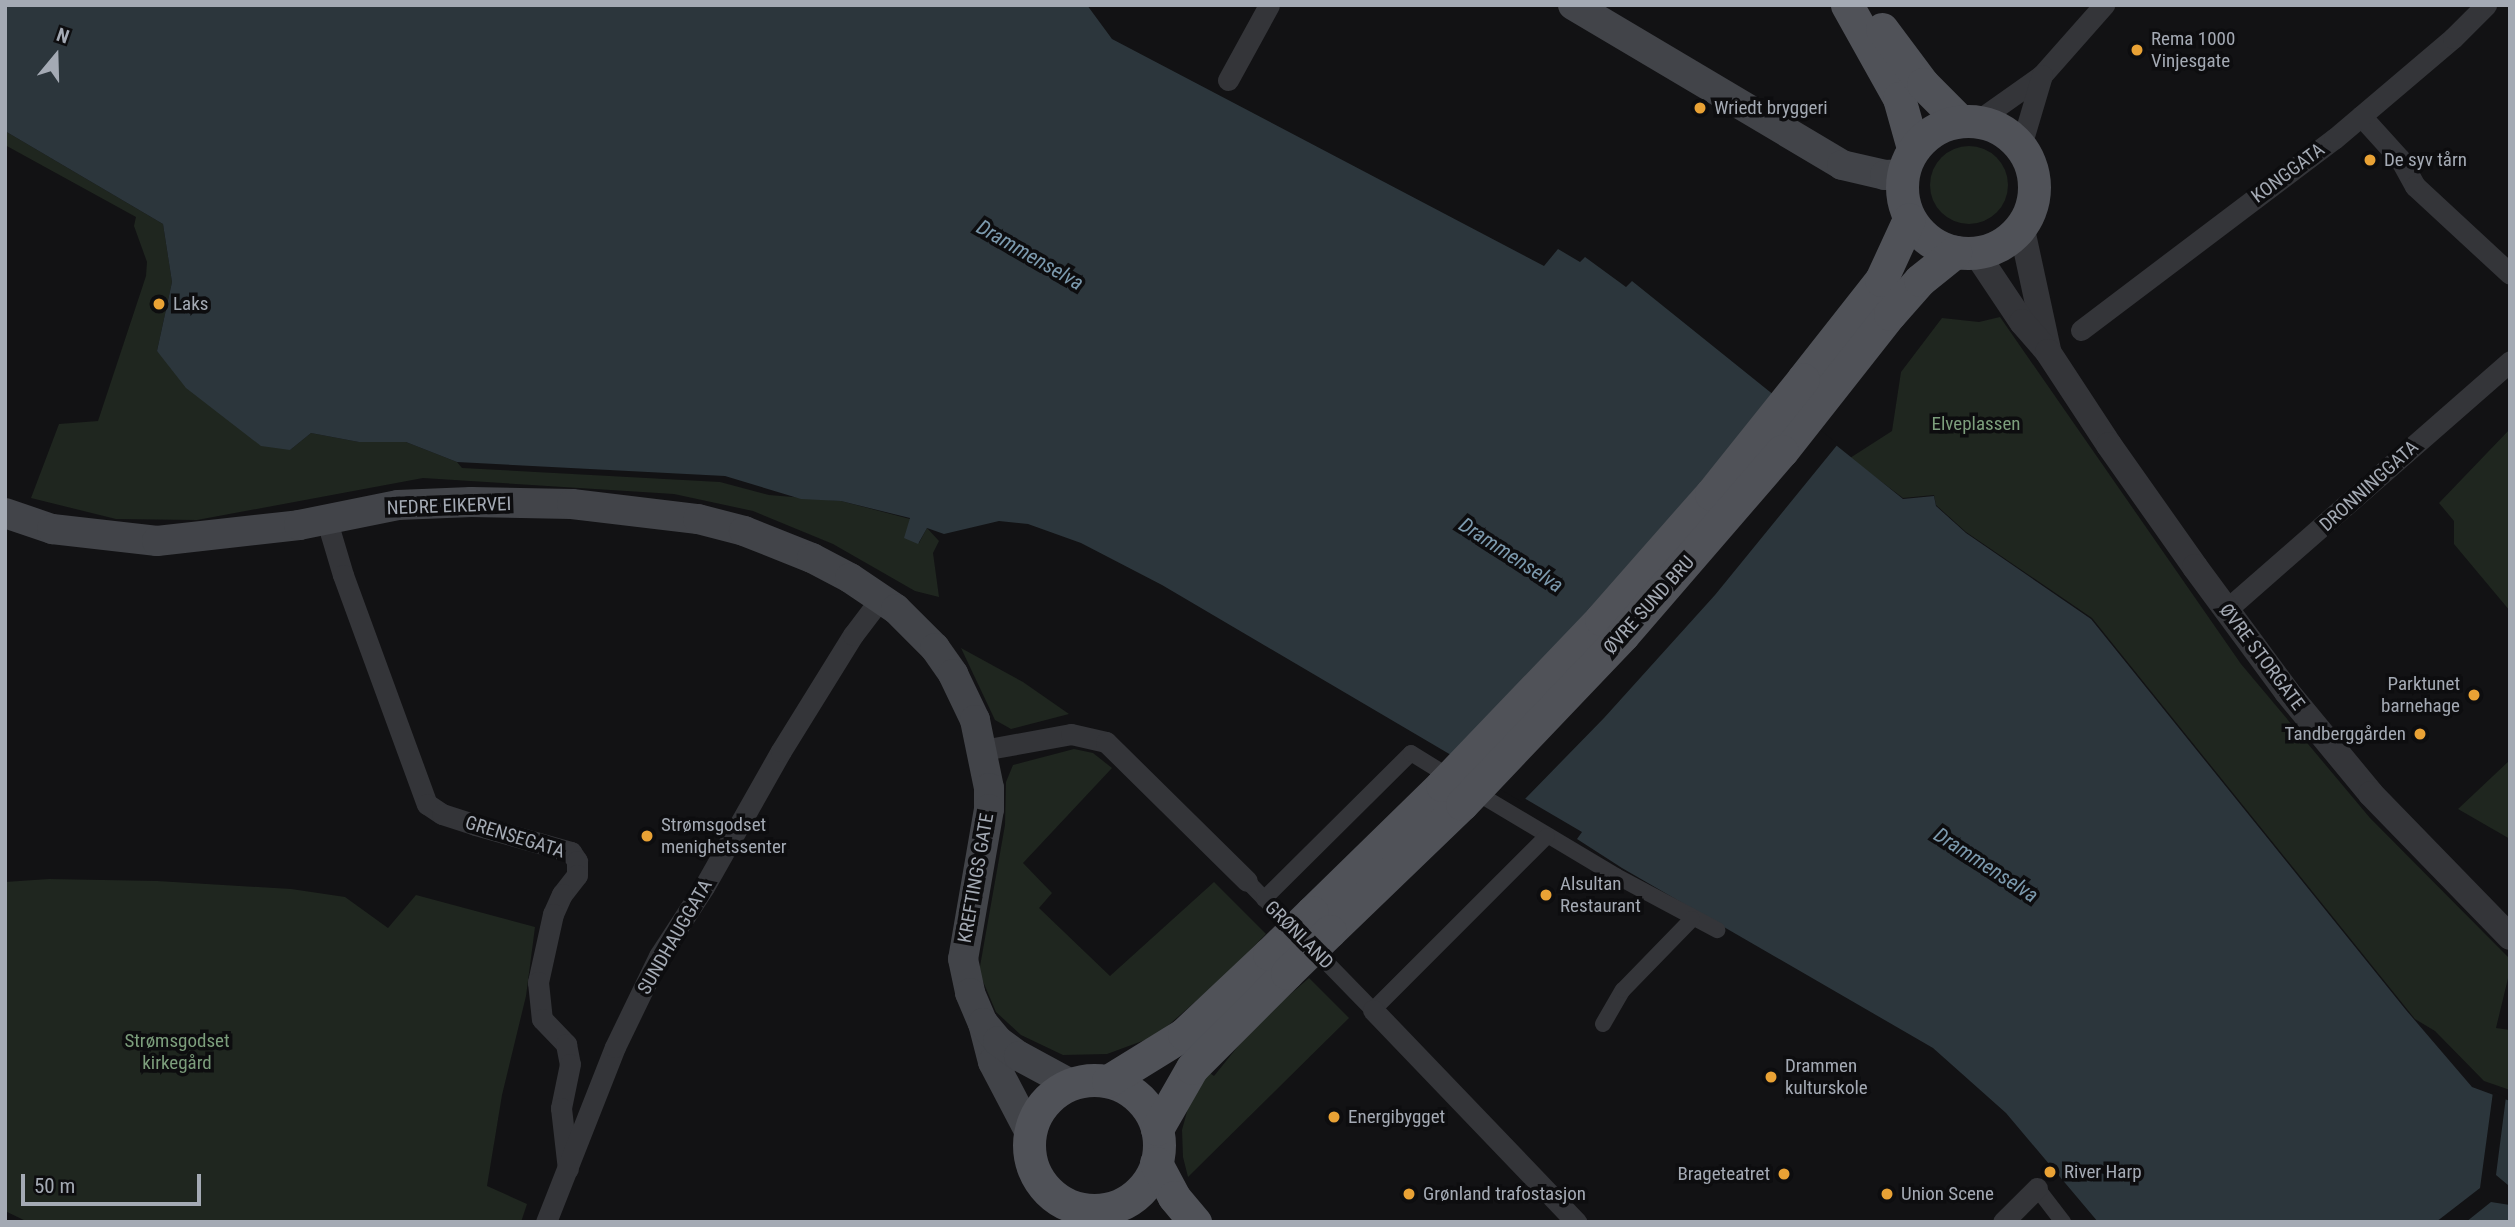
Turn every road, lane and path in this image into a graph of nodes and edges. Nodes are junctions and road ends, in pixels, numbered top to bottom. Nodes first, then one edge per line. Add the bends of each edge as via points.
1 (1269, 5) edge
2 (1573, 5) edge
3 (1847, 5) edge
4 (1868, 5) edge
5 (2104, 5) edge
6 (2486, 5) edge
7 (2042, 75) junction
8 (1228, 80) dead end
9 (2361, 116) junction
10 (1968, 120) junction
11 (2021, 146) junction
12 (1908, 161) junction
13 (1909, 219) junction
14 (2021, 225) junction
15 (1965, 252) junction
16 (2510, 274) edge
17 (2081, 330) dead end
18 (2048, 352) junction
19 (2510, 361) edge
20 (1814, 388) junction
21 (5, 513) edge
22 (326, 518) junction
23 (881, 598) junction
24 (2226, 610) junction
25 (982, 750) junction
26 (1547, 836) junction
27 (1247, 881) joint
28 (1264, 899) junction
29 (1692, 919) junction
30 (1717, 930) dead end
31 (2509, 936) edge
32 (1278, 963) junction
33 (1373, 1010) junction
34 (983, 1023) junction
35 (1603, 1024) dead end
36 (1108, 1081) junction
37 (1069, 1083) junction
38 (1157, 1129) junction
39 (1029, 1131) junction
40 (1156, 1163) junction
41 (568, 1169) junction
42 (2037, 1188) joint
43 (1115, 1216) edge
44 (546, 1222) edge
45 (1195, 1222) edge
46 (1576, 1222) edge
47 (2003, 1222) edge
48 (2063, 1222) edge

1 - 8 street
2 - 12 main road via 1842,165 1885,175
3 - 12 main road via 1899,98
4 - 10 main road via 1923,85
5 - 7 street
6 - 9 street, KONGGATA
7 - 10 street
7 - 11 street
9 - 16 street via 2400,159 2415,186
9 - 17 street, KONGGATA
10 - 11 main road via 2002,130
10 - 12 main road via 1933,131
11 - 14 main road via 2029,158 2034,185
12 - 13 main road via 1903,202
13 - 15 main road via 1936,244
13 - 20 main road via 1881,280
14 - 15 main road via 1996,247
14 - 18 street, ØVRE STORGATE
15 - 18 street, ØVRE STORGATE
15 - 20 main road via 1906,295
18 - 24 street, ØVRE STORGATE
19 - 24 street, DRONNINGGATA
20 - 32 main road, ØVRE SUND BRU, bridge via 1623,635
21 - 22 main road, NEDRE EIKERVEI via 52,529 157,541
22 - 23 main road, NEDRE EIKERVEI via 398,505 471,502 639,510 744,531 812,558
22 - 41 street, GRENSEGATA via 427,804 475,825 572,852 576,861 578,875 552,914 538,982 541,1020 566,1044 570,1064 561,1108
23 - 25 main road, KREFTINGS GATE via 922,634 953,674 975,720
23 - 41 street, SUNDHAUGGATA via 852,635 659,956 615,1047
24 - 31 street, ØVRE STORGATE via 2371,794
25 - 27 street, GRØNLAND via 1071,734 1105,742
25 - 34 main road, KREFTINGS GATE via 989,819 963,959
26 - 28 street via 1411,753
26 - 29 street
26 - 33 street
27 - 28 street, GRØNLAND
28 - 33 street, GRØNLAND
29 - 30 street
29 - 35 street via 1623,990
32 - 36 main road via 1184,1034
32 - 38 main road via 1192,1068
33 - 46 street, GRØNLAND
34 - 37 main road, KREFTINGS GATE via 1019,1056
34 - 39 main road, KREFTINGS GATE via 993,1062
36 - 37 main road
36 - 38 main road via 1146,1106
37 - 39 main road via 1040,1107
38 - 40 main road
39 - 43 main road via 1032,1163 1048,1190 1065,1203
40 - 43 main road via 1147,1181
40 - 45 main road via 1174,1197
41 - 44 street, SUNDHAUGGATA
42 - 47 street
42 - 48 street

